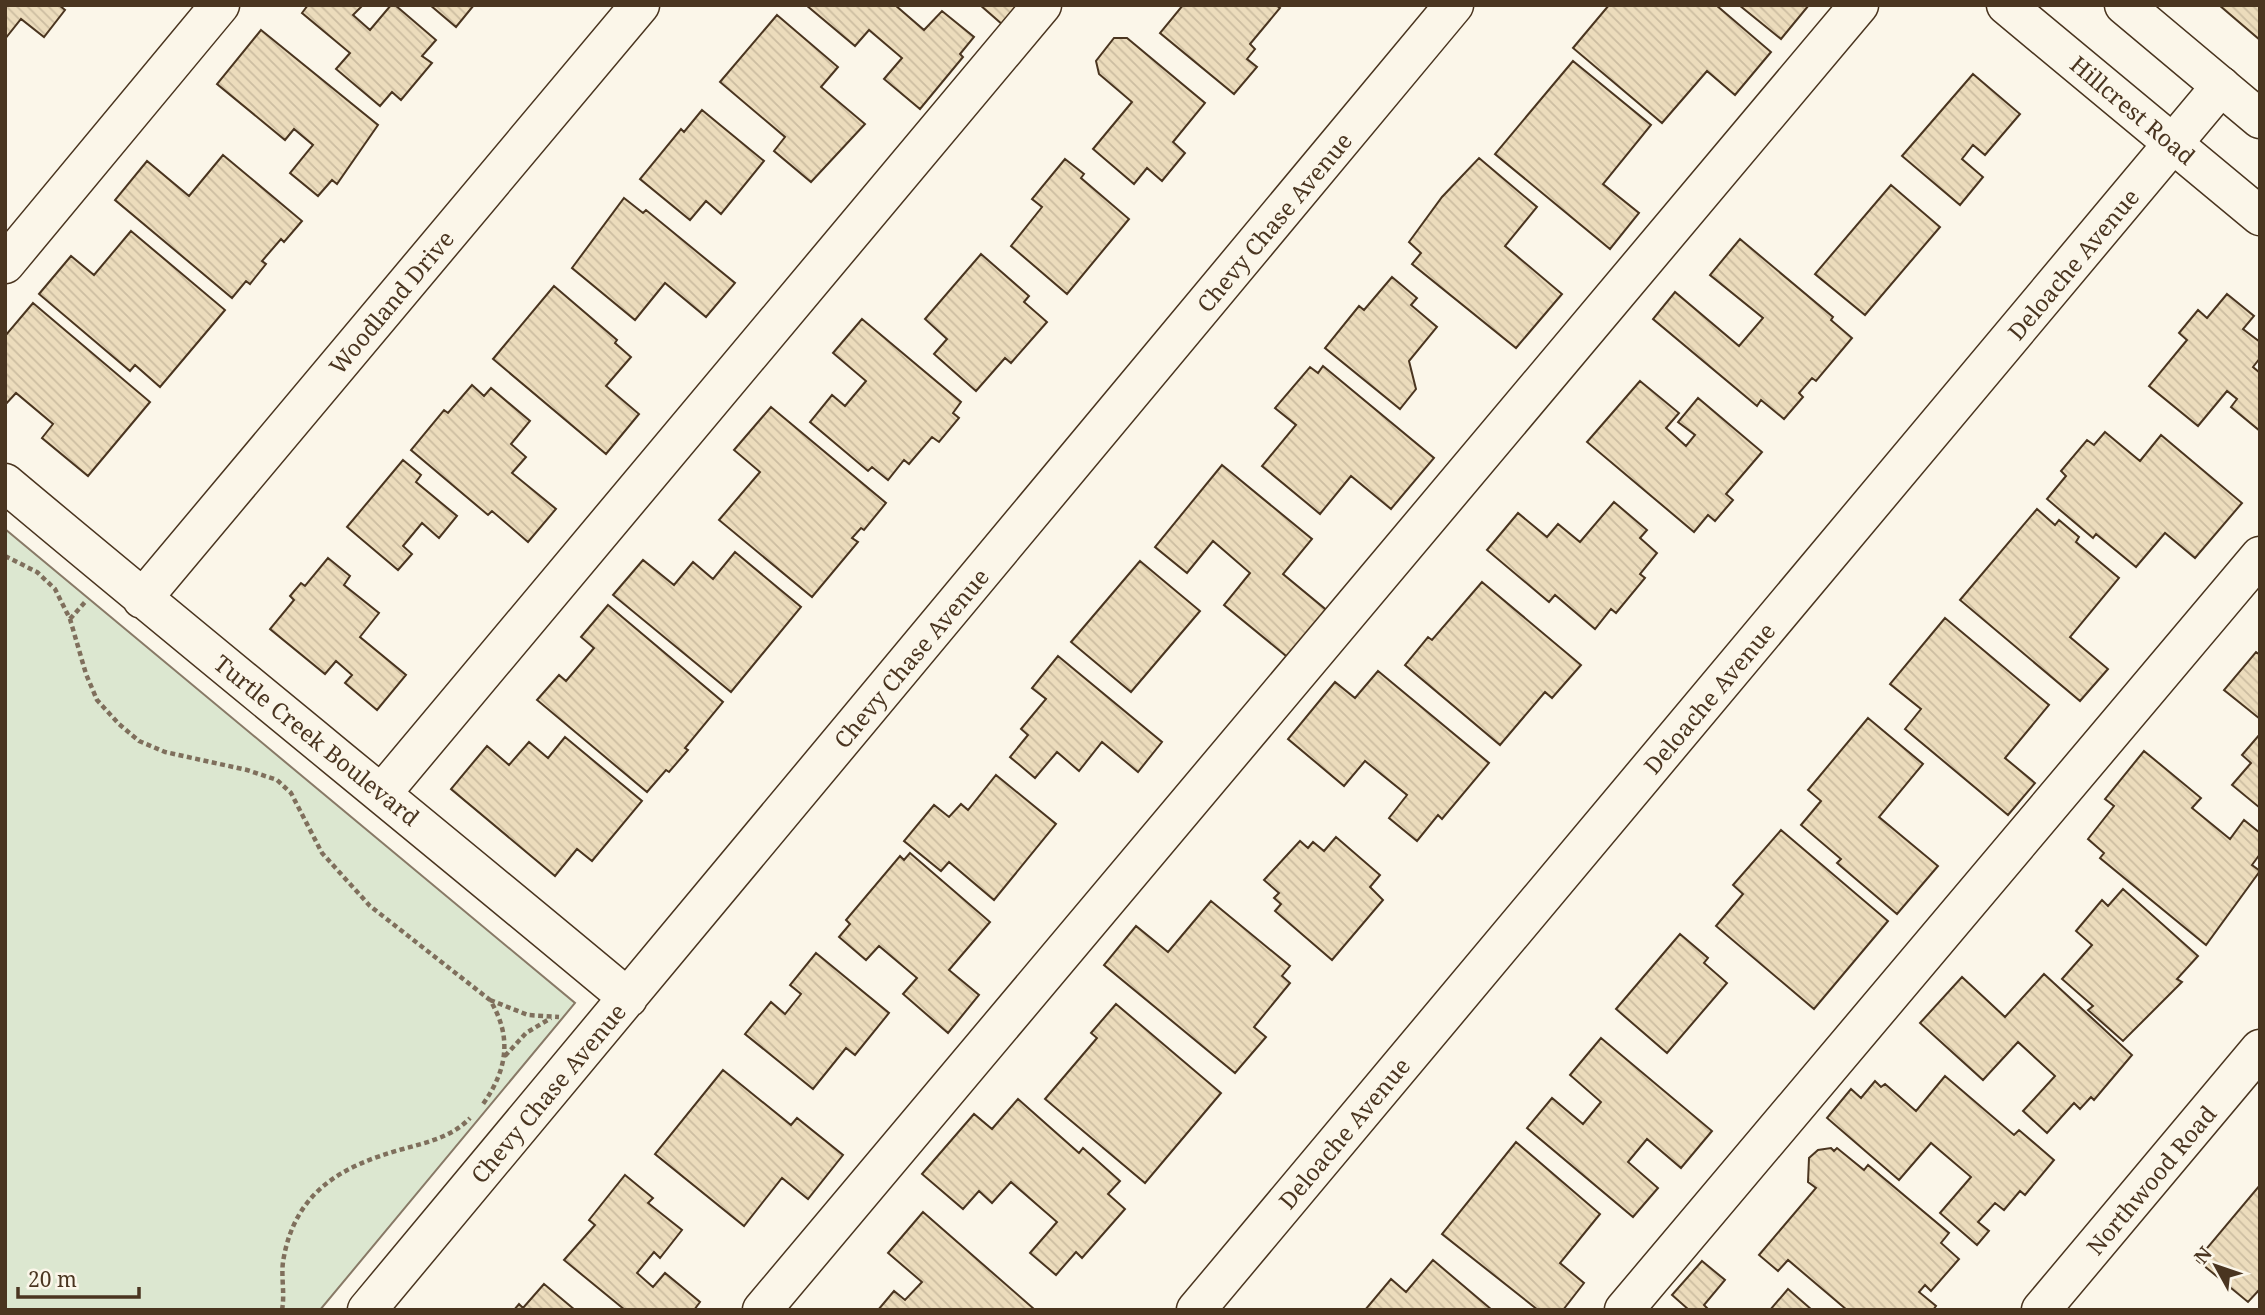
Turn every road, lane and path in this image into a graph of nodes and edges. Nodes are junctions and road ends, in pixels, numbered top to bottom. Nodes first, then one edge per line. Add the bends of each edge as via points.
1 (220, 5) edge
2 (640, 5) edge
3 (1042, 5) edge
4 (1454, 5) edge
5 (1859, 5) edge
6 (2124, 5) edge
7 (2016, 8) edge
8 (2221, 86) junction
9 (2260, 119) edge
10 (2174, 144) junction
11 (2260, 216) edge
12 (5, 264) edge
13 (5, 483) edge
14 (5, 555) edge
15 (2260, 556) edge
16 (142, 599) junction
17 (382, 793) junction
18 (628, 998) junction
19 (490, 1000) junction
20 (553, 1016) junction
21 (562, 1017) dead end
22 (2260, 1049) edge
23 (504, 1057) junction
24 (282, 1310) edge
25 (367, 1310) edge
26 (762, 1310) edge
27 (1196, 1310) edge
28 (1624, 1310) edge
29 (2042, 1310) edge

1 - 12 street
2 - 16 street, Woodland Drive
3 - 17 street
4 - 18 street, Chevy Chase Avenue
5 - 26 street
6 - 8 street
7 - 10 street, Hillcrest Road
8 - 9 street
8 - 10 street, Deloache Avenue
10 - 11 street, Hillcrest Road
10 - 27 street, Deloache Avenue
13 - 16 street, Turtle Creek Boulevard
14 - 19 path via 37,572 55,589 97,700 120,724 139,741 165,752 277,780 291,793 322,853 370,906
15 - 28 street
16 - 17 street, Turtle Creek Boulevard
17 - 18 street, Turtle Creek Boulevard
18 - 25 street, Chevy Chase Avenue
19 - 20 path via 528,1015
19 - 23 path via 506,1037
20 - 21 path
20 - 23 path via 526,1033
22 - 29 street, Northwood Road
23 - 24 path via 486,1100 468,1121 446,1136 340,1171 312,1196 293,1227 283,1263

